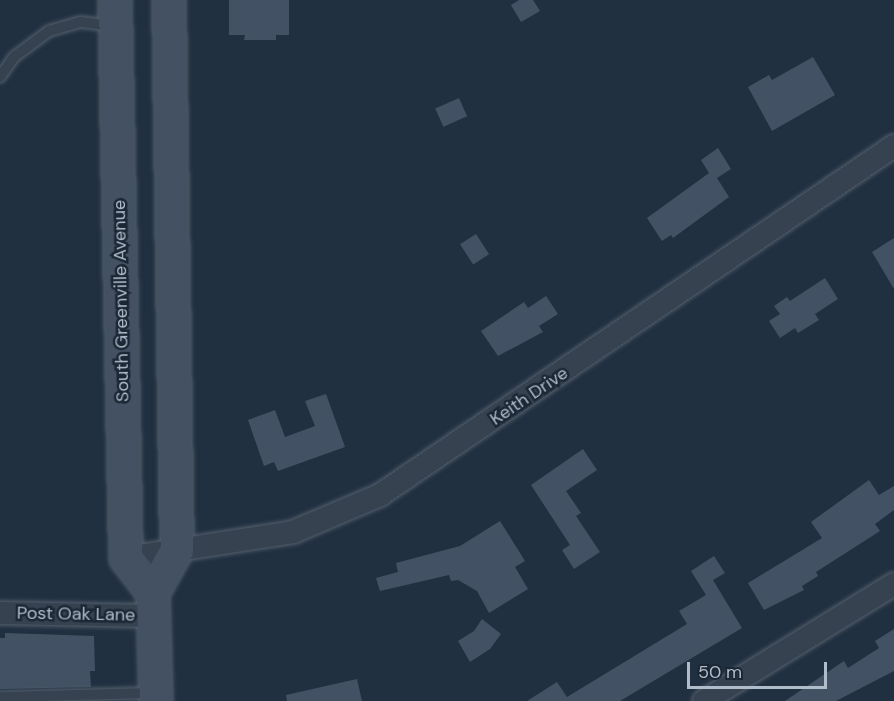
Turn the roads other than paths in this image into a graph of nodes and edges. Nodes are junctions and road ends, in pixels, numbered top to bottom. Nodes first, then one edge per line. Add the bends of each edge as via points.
1 (169, 0) edge
2 (115, 13) edge
3 (0, 77) edge
4 (894, 146) edge
5 (177, 550) junction
6 (126, 558) junction
7 (894, 584) edge
8 (153, 604) junction
9 (0, 613) edge
10 (0, 697) edge
11 (156, 697) edge
12 (704, 701) edge

1 - 5 main road
2 - 3 lane via 49,31 14,57
2 - 6 main road, South Greenville Avenue
4 - 5 street, Keith Drive via 380,495 294,532
5 - 6 street, Keith Drive
5 - 8 main road
6 - 8 main road
7 - 12 street
8 - 9 street, Post Oak Lane
8 - 11 main road
10 - 11 lane

